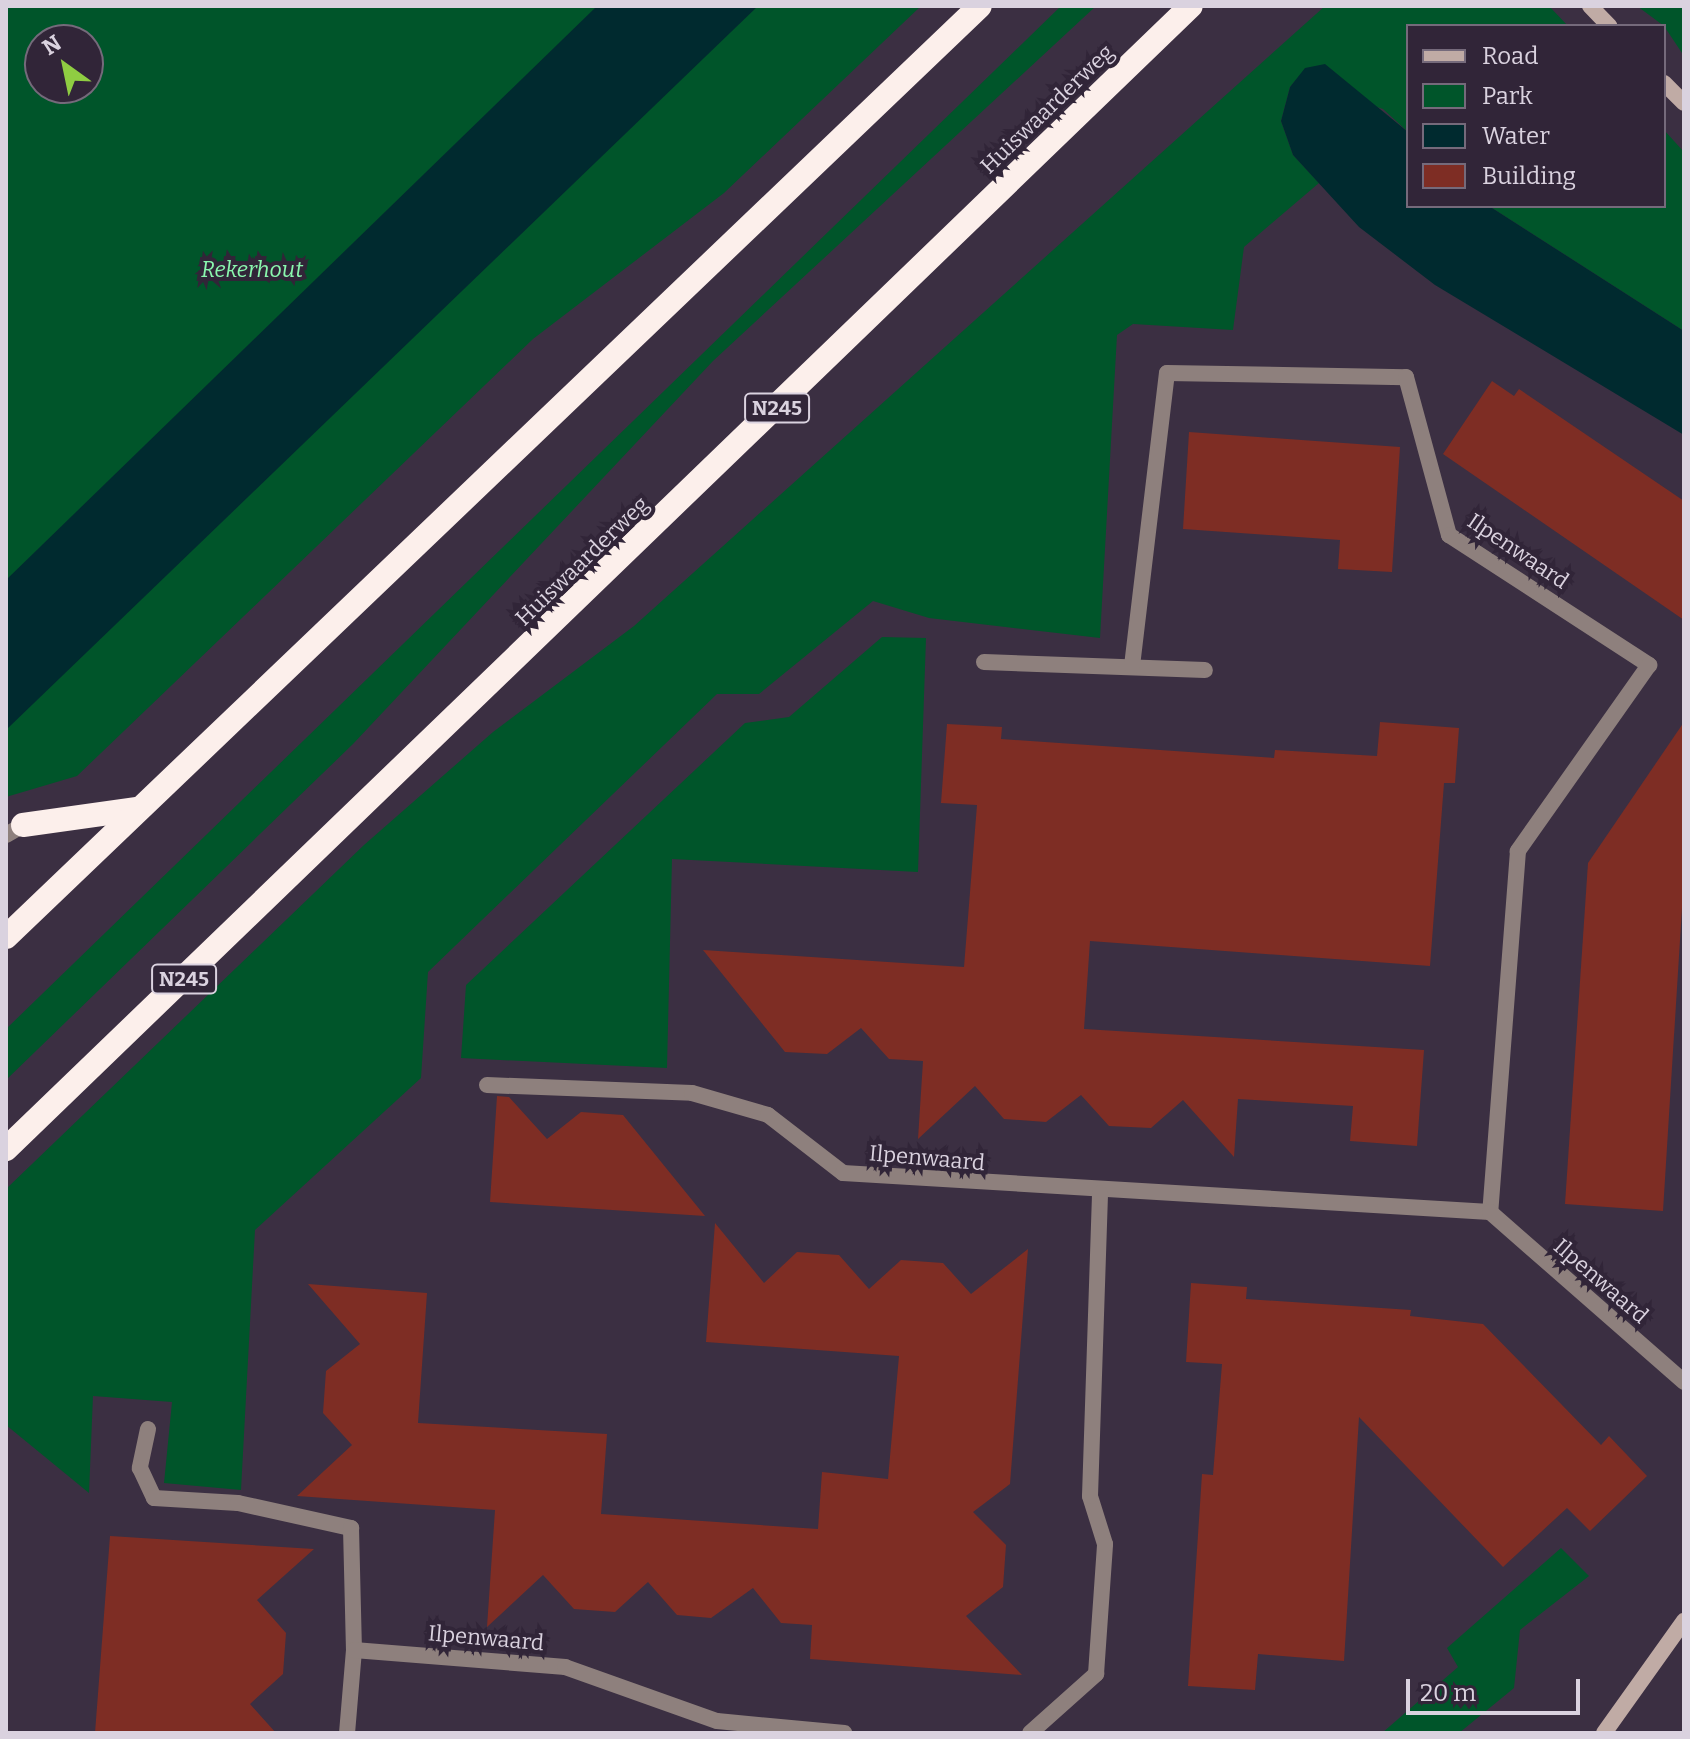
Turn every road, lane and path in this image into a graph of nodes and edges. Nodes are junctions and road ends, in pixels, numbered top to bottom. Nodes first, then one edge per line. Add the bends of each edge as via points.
1 (980, 6) edge
2 (1191, 6) edge
3 (1590, 6) edge
4 (1607, 24) edge
5 (1666, 85) edge
6 (1684, 103) edge
7 (984, 662) dead end
8 (1132, 666) junction
9 (1205, 670) dead end
10 (137, 809) junction
11 (14, 830) edge
12 (6, 937) edge
13 (487, 1085) dead end
14 (6, 1149) edge
15 (1100, 1193) junction
16 (1490, 1212) junction
17 (1684, 1382) edge
18 (148, 1429) dead end
19 (1684, 1621) edge
20 (354, 1650) junction
21 (347, 1733) edge
22 (844, 1733) edge
23 (1030, 1733) edge
24 (1604, 1733) edge

1 - 10 highway
2 - 14 highway, Huiswaarderweg / N245
3 - 4 street
5 - 6 street
7 - 8 street
8 - 9 street
8 - 16 street, Ilpenwaard via 1167,373 1406,377 1449,535 1649,665 1518,851
10 - 11 highway
10 - 12 highway
13 - 15 street, Ilpenwaard via 692,1093 768,1115 843,1173
15 - 16 street, Ilpenwaard
15 - 23 street via 1090,1496 1105,1544 1096,1674
16 - 17 street, Ilpenwaard
18 - 20 street via 140,1468 154,1498 238,1503 351,1528
19 - 24 street
20 - 21 street
20 - 22 street, Ilpenwaard via 565,1667 717,1721

